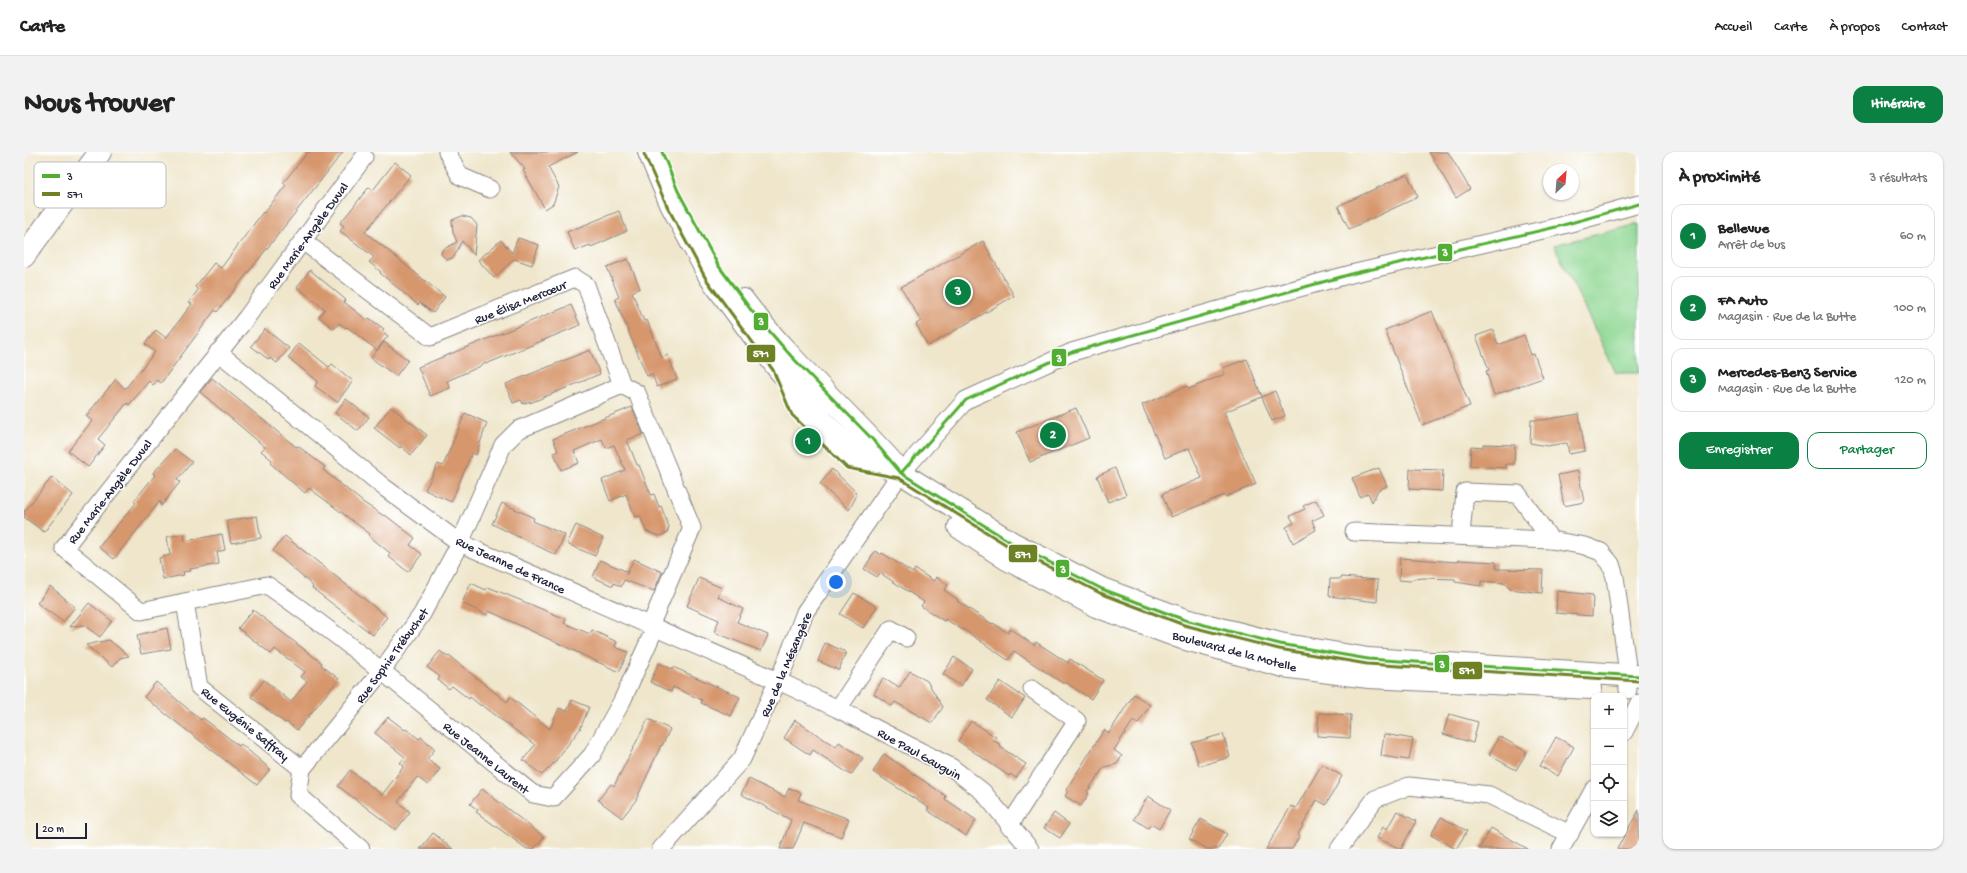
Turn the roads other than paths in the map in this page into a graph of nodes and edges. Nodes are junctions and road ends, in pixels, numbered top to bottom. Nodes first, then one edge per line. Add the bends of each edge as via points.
1 (100, 152) edge
2 (447, 152) edge
3 (649, 152) edge
4 (662, 152) edge
5 (364, 157) dead end
6 (93, 162) edge
7 (490, 189) dead end
8 (1639, 204) edge
9 (59, 208) edge
10 (303, 242) junction
11 (24, 256) edge
12 (218, 352) junction
13 (622, 385) junction
14 (901, 473) junction
15 (1354, 532) dead end
16 (1461, 535) junction
17 (1551, 540) junction
18 (460, 543) junction
19 (185, 602) junction
20 (652, 627) junction
21 (906, 638) dead end
22 (381, 672) junction
23 (778, 681) junction
24 (1634, 687) edge
25 (1032, 689) dead end
26 (838, 709) junction
27 (1625, 729) edge
28 (302, 769) junction
29 (1591, 795) edge
30 (1009, 826) junction
31 (1570, 834) junction
32 (361, 849) edge
33 (661, 849) edge
34 (1030, 849) edge
35 (1339, 849) edge
36 (1561, 849) edge

1 - 6 main road
2 - 7 street via 460,176
3 - 14 main road, Boulevard de la Motelle via 671,204 710,277 777,368 826,425 857,455
4 - 14 main road, Boulevard de la Motelle via 678,191 718,265 751,310
5 - 10 street, Rue Marie-Angèle Duval
8 - 14 street, Rue de la Mésangère via 1556,227 1355,273 1072,352 966,400
9 - 11 main road
10 - 12 street, Rue Marie-Angèle Duval
10 - 13 street, Rue Élisa Mercœur via 430,337 575,278 586,285
12 - 18 street, Rue Jeanne de France via 385,488
12 - 19 street, Rue Marie-Angèle Duval via 64,548 141,611
13 - 18 street, Rue Sophie Trébuchet via 518,430 512,435 504,445
13 - 20 street via 637,393 692,528
14 - 23 street, Rue de la Mésangère via 805,612
14 - 24 main road, Boulevard de la Motelle via 1012,543 1102,589 1186,620 1280,644 1368,659
15 - 16 street
16 - 17 street
16 - 17 street via 1465,492 1518,494
17 - 24 street via 1594,548 1611,564
18 - 20 street, Rue Jeanne de France
18 - 22 street, Rue Sophie Trébuchet via 422,614
19 - 22 street, Rue Marie-Angèle Duval via 267,585
19 - 28 street, Rue Eugénie Saffray via 199,687
20 - 22 street, Rue Jeanne Laurent via 622,701 592,754 553,798 533,794
20 - 23 street, Rue Jeanne de France
21 - 26 street via 892,629
22 - 28 street, Rue Sophie Trébuchet
23 - 26 street, Rue Paul Gauguin
23 - 33 street, Rue de la Mésangère via 742,759
24 - 27 street
25 - 30 street via 1077,721
26 - 30 street, Rue Paul Gauguin via 951,767 983,792
28 - 32 street via 298,795
29 - 31 street
30 - 34 street, Rue Paul Gauguin
31 - 35 street via 1489,795 1409,786 1375,799
31 - 36 street

